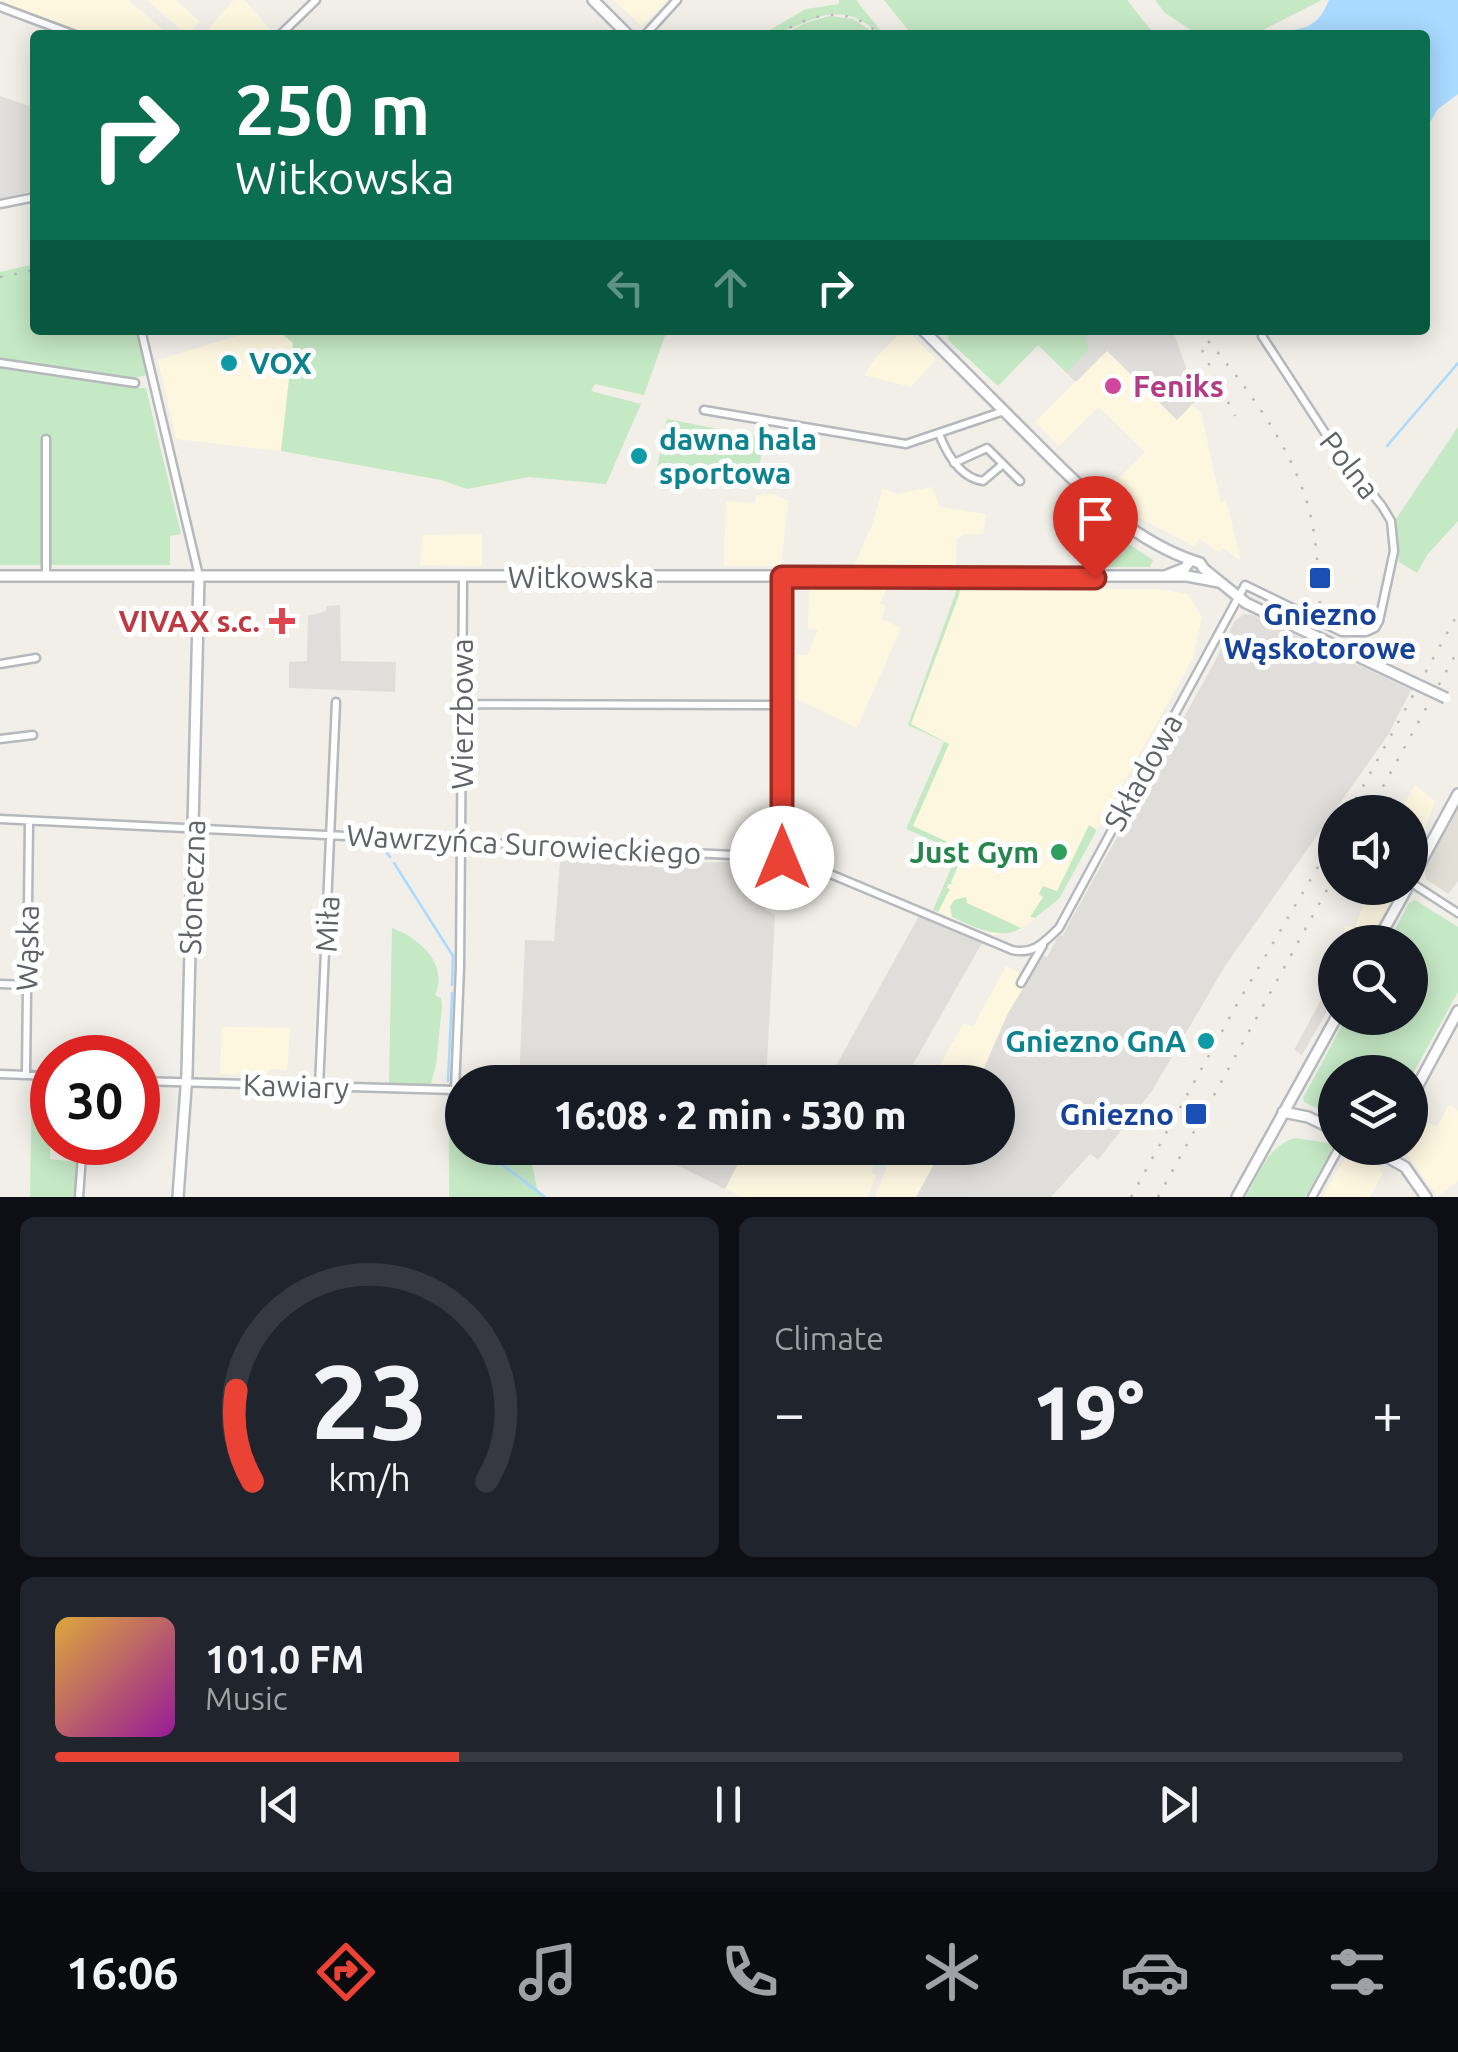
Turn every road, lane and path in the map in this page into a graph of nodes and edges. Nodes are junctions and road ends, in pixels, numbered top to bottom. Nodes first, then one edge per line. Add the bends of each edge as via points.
1 (316, 0) edge
2 (593, 0) edge
3 (677, 0) edge
4 (0, 7) edge
5 (62, 30) edge
6 (285, 30) edge
7 (623, 30) edge
8 (650, 30) edge
9 (30, 198) edge
10 (0, 204) edge
11 (142, 335) edge
12 (931, 335) edge
13 (1262, 336) dead end
14 (0, 363) edge
15 (135, 383) dead end
16 (704, 410) dead end
17 (1004, 411) junction
18 (939, 434) junction
19 (46, 439) dead end
20 (954, 462) junction
21 (1003, 464) junction
22 (1020, 481) dead end
23 (1172, 555) junction
24 (1188, 568) junction
25 (1202, 573) junction
26 (1168, 575) junction
27 (0, 576) edge
28 (46, 576) junction
29 (199, 576) junction
30 (463, 577) junction
31 (782, 577) junction
32 (1238, 598) junction
33 (36, 658) dead end
34 (0, 664) edge
35 (336, 702) dead end
36 (462, 704) junction
37 (782, 705) junction
38 (1458, 705) edge
39 (33, 735) dead end
40 (0, 739) edge
41 (1458, 794) edge
42 (0, 819) edge
43 (29, 821) junction
44 (193, 828) junction
45 (332, 834) junction
46 (462, 842) junction
47 (1428, 849) edge
48 (782, 858) junction
49 (1428, 896) edge
50 (1458, 914) edge
51 (1045, 942) junction
52 (1025, 952) junction
53 (1027, 973) junction
54 (1021, 983) dead end
55 (0, 984) edge
56 (26, 985) junction
57 (1458, 1011) edge
58 (1326, 1035) edge
59 (456, 1065) edge
60 (1428, 1067) edge
61 (0, 1074) edge
62 (26, 1074) junction
63 (30, 1074) edge
64 (160, 1081) edge
65 (186, 1082) junction
66 (319, 1087) junction
67 (445, 1090) edge
68 (1283, 1112) junction
69 (1318, 1122) edge
70 (81, 1165) edge
71 (1330, 1165) edge
72 (1403, 1165) edge
73 (80, 1197) edge
74 (178, 1197) edge
75 (1236, 1197) edge
76 (1312, 1197) edge
77 (1426, 1197) edge

1 - 6 street
2 - 7 street
3 - 8 street
4 - 5 street
9 - 10 street
11 - 29 street
12 - 17 street
13 - 32 street, Polna via 1382,506 1394,551 1379,621 1366,632 1342,632 1245,585
14 - 15 street
16 - 18 street via 906,444
17 - 18 street
17 - 23 street via 1104,510
18 - 20 street
19 - 28 street
20 - 21 street via 987,448
20 - 21 street via 975,481
21 - 22 street
23 - 24 street
23 - 26 street
24 - 25 street, Witkowska
24 - 25 street via 1200,563
24 - 26 street, Witkowska
25 - 32 street
26 - 31 street, Witkowska
27 - 28 street, Witkowska
28 - 29 street, Witkowska
29 - 30 street, Witkowska
29 - 44 street, Słoneczna
30 - 31 street, Witkowska
30 - 36 street, Wierzbowa
31 - 37 street
32 - 38 street, bridge
32 - 51 street, Składowa via 1059,928
33 - 34 street
35 - 45 street, Miła
36 - 37 street
36 - 46 street, Wierzbowa
37 - 48 street
39 - 40 street
41 - 47 street
42 - 43 street, Wawrzyńca Surowieckiego
43 - 44 street, Wawrzyńca Surowieckiego
43 - 56 street, Wąska
44 - 45 street, Wawrzyńca Surowieckiego
44 - 65 street, Słoneczna
45 - 46 street, Wawrzyńca Surowieckiego
45 - 66 street, Miła
46 - 48 street, Wawrzyńca Surowieckiego
46 - 59 street, Wierzbowa
48 - 52 street, Wawrzyńca Surowieckiego via 819,866
49 - 50 street
51 - 52 street, Składowa
51 - 53 street, Składowa
52 - 53 street
53 - 54 street, Składowa
55 - 56 street
56 - 62 street, Wąska
57 - 60 street
58 - 68 street
61 - 62 street
62 - 63 street
64 - 65 street, Kawiary
65 - 66 street, Kawiary
65 - 74 street, Słoneczna
66 - 67 street, Kawiary
68 - 69 street
68 - 75 street
70 - 73 street
71 - 76 street
72 - 77 street

